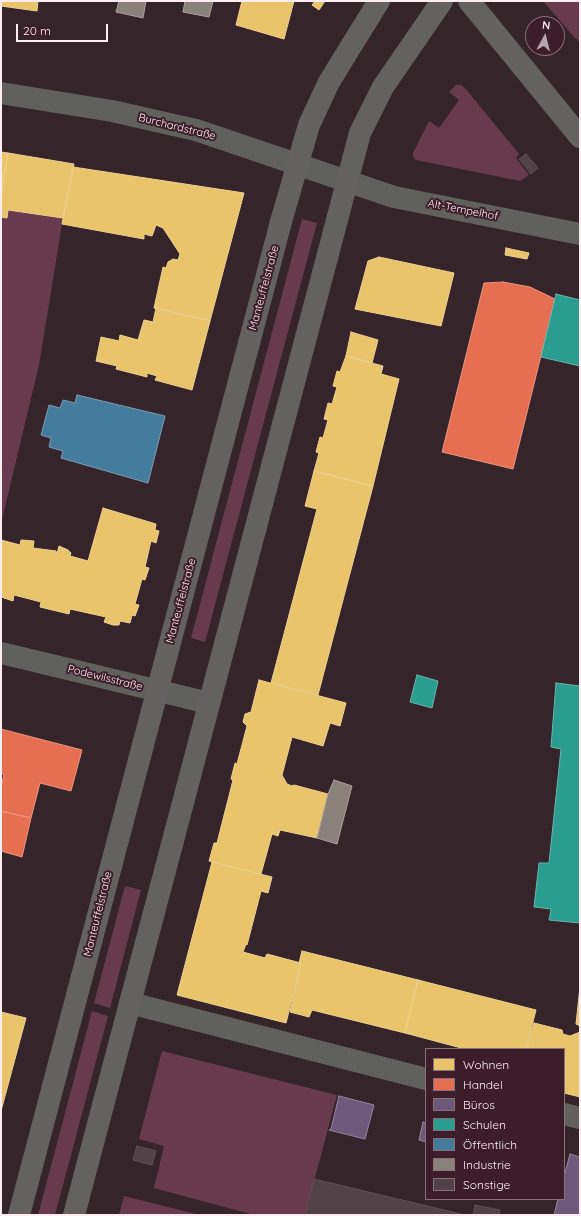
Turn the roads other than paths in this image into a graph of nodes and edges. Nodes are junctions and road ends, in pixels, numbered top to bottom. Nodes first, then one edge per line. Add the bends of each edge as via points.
1 (380, 1) edge
2 (442, 1) edge
3 (469, 1) edge
4 (1, 93) edge
5 (580, 137) edge
6 (298, 164) junction
7 (347, 182) junction
8 (580, 234) edge
9 (1, 653) edge
10 (157, 690) junction
11 (209, 704) junction
12 (130, 1003) junction
13 (425, 1079) edge
14 (565, 1114) edge
15 (580, 1118) edge
16 (19, 1215) edge
17 (74, 1215) edge

1 - 6 main road, Manteuffelstraße via 329,82 309,125
2 - 7 main road via 397,65 372,108 360,133
3 - 5 main road
4 - 6 street, Burchardstraße via 61,102 196,130
6 - 7 street, Burchardstraße
6 - 10 main road, Manteuffelstraße
7 - 8 street, Alt-Tempelhof via 394,197
7 - 11 main road
9 - 10 street, Podewilsstraße
10 - 11 street, Podewilsstraße
10 - 16 main road, Manteuffelstraße
11 - 12 main road
12 - 13 street
12 - 17 main road
14 - 15 street

